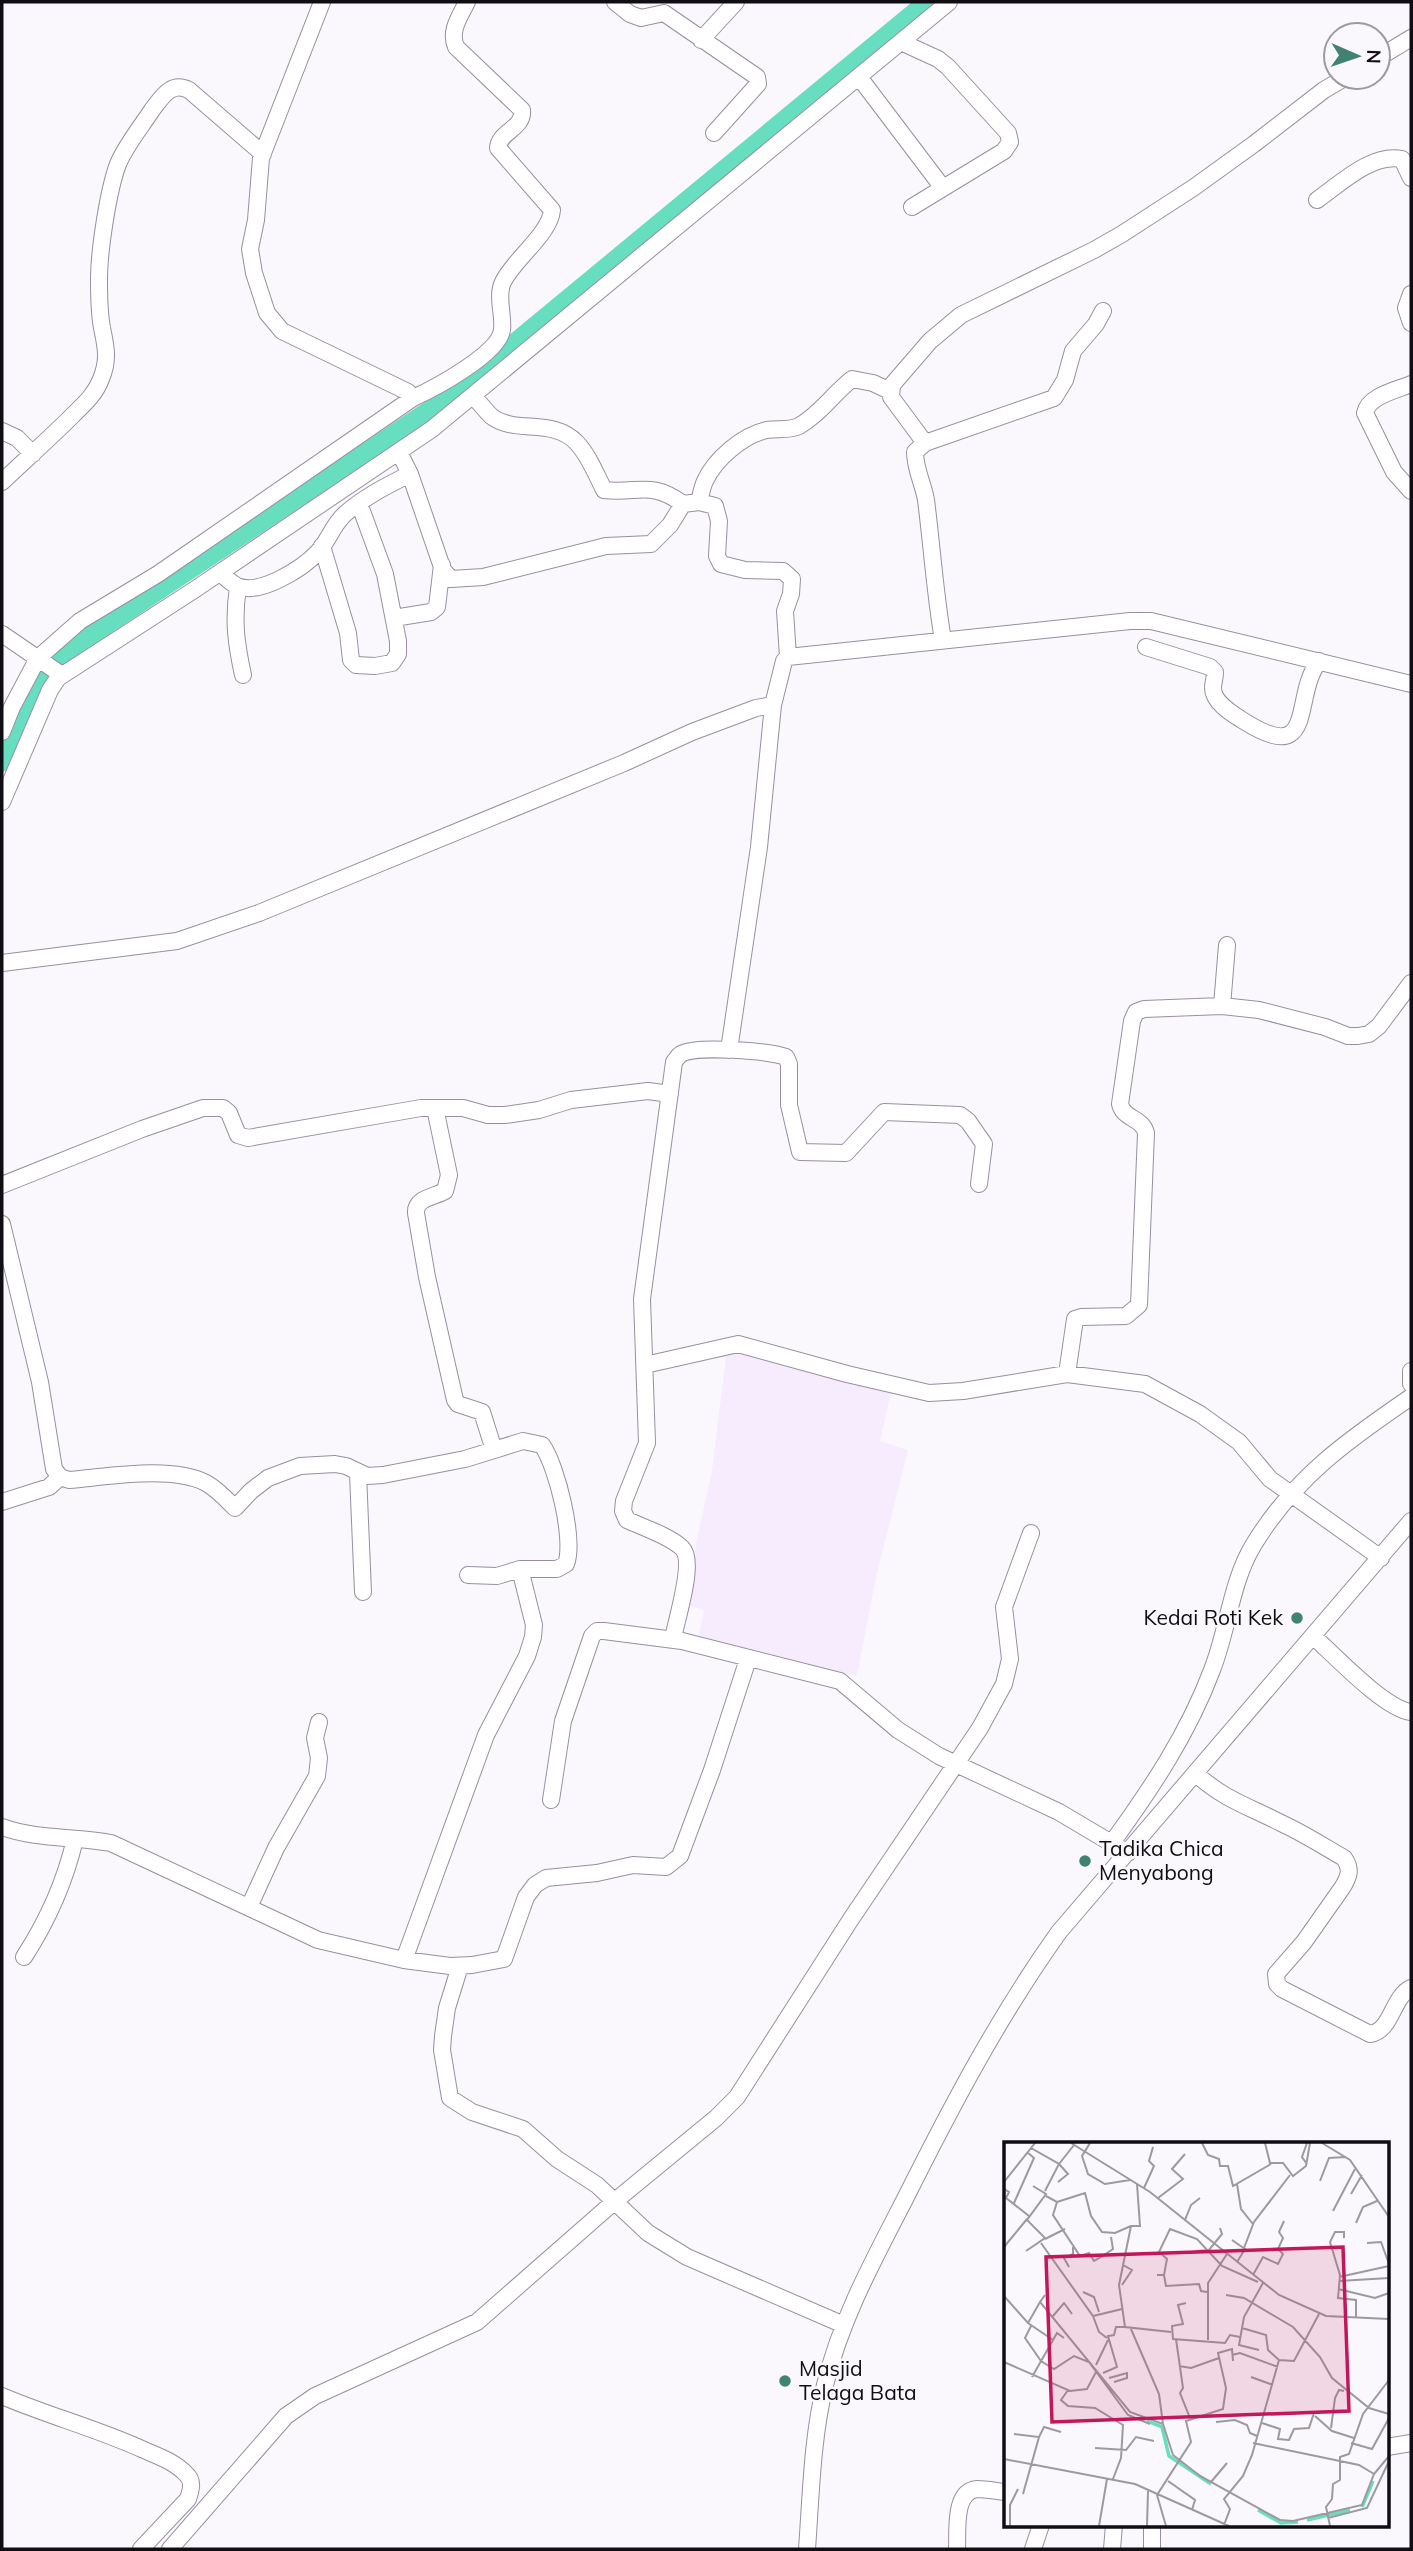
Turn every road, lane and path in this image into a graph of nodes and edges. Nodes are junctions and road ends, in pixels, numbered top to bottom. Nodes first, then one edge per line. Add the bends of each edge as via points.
1 (322, 2) edge
2 (467, 2) edge
3 (615, 2) edge
4 (736, 2) edge
5 (949, 2) edge
6 (666, 8) edge
7 (1411, 38) edge
8 (701, 40) junction
9 (901, 42) junction
10 (1392, 50) edge
11 (859, 77) junction
12 (1323, 91) edge
13 (714, 133) dead end
14 (263, 154) junction
15 (1411, 178) edge
16 (943, 188) junction
17 (1317, 200) dead end
18 (912, 207) dead end
19 (1411, 294) edge
20 (1102, 310) dead end
21 (1411, 323) edge
22 (1411, 384) edge
23 (890, 391) junction
24 (473, 396) junction
25 (412, 398) junction
26 (2, 431) edge
27 (925, 443) junction
28 (399, 452) junction
29 (33, 454) junction
30 (410, 474) junction
31 (2, 482) edge
32 (1411, 491) edge
33 (699, 502) junction
34 (359, 503) junction
35 (683, 504) junction
36 (321, 546) junction
37 (442, 565) junction
38 (220, 573) junction
39 (239, 587) junction
40 (394, 618) junction
41 (2, 634) edge
42 (943, 640) junction
43 (1146, 647) dead end
44 (788, 657) junction
45 (38, 658) junction
46 (1319, 661) junction
47 (62, 675) junction
48 (243, 675) dead end
49 (1411, 684) edge
50 (773, 705) junction
51 (2, 732) edge
52 (2, 802) edge
53 (1227, 945) dead end
54 (2, 963) edge
55 (1411, 983) edge
56 (1222, 1006) junction
57 (729, 1050) junction
58 (670, 1094) junction
59 (435, 1108) junction
60 (979, 1184) dead end
61 (2, 1185) edge
62 (2, 1224) edge
63 (645, 1365) junction
64 (1411, 1371) edge
65 (1067, 1374) junction
66 (1411, 1384) edge
67 (1411, 1397) edge
68 (494, 1450) junction
69 (358, 1474) junction
70 (60, 1477) junction
71 (1292, 1494) junction
72 (2, 1502) edge
73 (1411, 1521) edge
74 (1031, 1533) dead end
75 (1381, 1558) junction
76 (520, 1569) junction
77 (468, 1575) dead end
78 (363, 1592) dead end
79 (1314, 1637) junction
80 (673, 1639) junction
81 (748, 1659) junction
82 (1411, 1712) edge
83 (319, 1722) dead end
84 (956, 1764) junction
85 (1196, 1774) junction
86 (551, 1800) dead end
87 (2, 1827) edge
88 (75, 1839) junction
89 (1111, 1844) junction
90 (1128, 1853) junction
91 (249, 1906) junction
92 (24, 1957) dead end
93 (404, 1960) junction
94 (460, 1966) junction
95 (1411, 1988) edge
96 (615, 2201) junction
97 (844, 2325) junction
98 (2, 2396) edge
99 (1411, 2443) edge
100 (1388, 2447) edge
101 (1004, 2492) edge
102 (1041, 2526) edge
103 (1114, 2526) edge
104 (1152, 2526) edge
105 (141, 2549) edge
106 (170, 2549) edge
107 (807, 2549) edge
108 (957, 2549) edge
109 (1033, 2549) edge
110 (1112, 2549) edge
111 (1152, 2549) edge

1 - 14 street
2 - 25 street via 453,41 523,110 521,122 501,139 498,148 552,213 503,282 498,341 441,385
3 - 6 street via 641,18
4 - 8 street
5 - 9 street
6 - 8 street
7 - 10 street
8 - 13 street via 757,76 758,84
9 - 11 street
9 - 16 street via 948,66 1010,138 1004,151
11 - 16 street
11 - 24 street
12 - 23 street via 1193,188 1131,228 961,314 930,341
14 - 25 street via 250,249 267,313 282,331 408,392
14 - 29 street via 189,90 175,87 162,97 128,145 113,179 99,279 107,343 101,380 87,401
15 - 17 street via 1402,159 1388,159 1364,167
16 - 18 street
19 - 21 street via 1406,308
20 - 27 street via 1073,351 1065,380 1054,397
22 - 32 street via 1371,401 1365,413 1394,471
23 - 27 street
23 - 33 street via 852,379 818,413 795,428 750,435 717,463 704,481
24 - 28 street
24 - 35 street via 492,417 561,431 577,442 604,490 666,491
25 - 45 street via 158,574 80,621
26 - 29 street
27 - 42 street via 915,452 915,459 926,498
28 - 30 street
28 - 38 street
29 - 31 street
30 - 34 street
30 - 37 street
33 - 35 street
33 - 44 street via 715,506 721,564 783,571 792,579 785,611
34 - 36 street via 344,514
34 - 40 street via 385,574
35 - 37 street via 651,544 606,546 466,580 451,579
36 - 39 street via 292,572 261,587
36 - 40 street via 356,665 393,663 398,654
37 - 40 street via 437,607
38 - 39 street
38 - 47 street
39 - 48 street via 234,614
41 - 45 street
42 - 44 street
42 - 46 street via 1151,621
43 - 46 street via 1210,667 1215,672 1216,699 1231,713 1278,736 1295,731
44 - 50 street
45 - 47 street
45 - 51 street
46 - 49 street
47 - 52 street via 50,690
50 - 54 street via 692,732 202,933 154,944
50 - 57 street via 759,847
53 - 56 street
55 - 56 street via 1379,1026 1358,1036 1259,1010
56 - 65 street via 1144,1009 1136,1012 1132,1021 1120,1104 1124,1114 1140,1122 1146,1133 1139,1305 1126,1315 1075,1319
57 - 58 street via 679,1055
57 - 60 street via 786,1057 789,1105 800,1152 846,1153 884,1112 960,1115 984,1143
58 - 59 street via 648,1091 571,1100 505,1115
58 - 63 street via 642,1299
59 - 61 street via 248,1138 238,1135 223,1108 203,1108
59 - 68 street via 448,1184 445,1191 419,1202 416,1213 455,1400 482,1412
62 - 70 street via 40,1382 54,1469
63 - 65 street via 738,1344 929,1393
63 - 80 street via 647,1443 623,1511 627,1520 686,1553 688,1566
64 - 66 street
65 - 71 street via 1135,1382 1166,1393 1239,1442 1264,1475
67 - 71 street via 1341,1445
68 - 69 street via 383,1475
68 - 76 street via 523,1441 542,1445 561,1495 569,1555 566,1564 557,1569
69 - 70 street via 335,1464 300,1466 268,1478 235,1508 217,1490 188,1477
69 - 78 street
70 - 72 street via 49,1487
71 - 75 street
71 - 89 street via 1244,1564 1213,1669 1186,1730
73 - 75 street
74 - 84 street via 1004,1607 1009,1671
75 - 79 street
76 - 77 street via 497,1576
76 - 93 street via 533,1637 486,1735
79 - 82 street via 1381,1697 1398,1710
79 - 85 street
80 - 81 street
80 - 86 street via 604,1631 592,1636 563,1721
81 - 84 street via 840,1681 898,1730
81 - 94 street via 676,1862 666,1867 633,1865 546,1878 526,1897 504,1959
83 - 91 street via 317,1776
84 - 89 street via 1059,1812
84 - 96 street via 737,2097
85 - 90 street
85 - 95 street via 1234,1802 1291,1828 1349,1864 1342,1888 1276,1974 1282,1989 1370,2034 1381,2029 1403,1993
87 - 88 street
88 - 91 street via 111,1843
88 - 92 street via 57,1895
89 - 90 street
90 - 97 street via 1059,1932 967,2078
91 - 93 street via 318,1940
93 - 94 street
94 - 96 street via 443,2036 450,2098 472,2112 523,2129
96 - 97 street via 648,2233 687,2258
96 - 106 street via 477,2322 293,2411
97 - 107 street via 818,2423
98 - 105 street via 120,2439 186,2473 191,2481 188,2498
99 - 100 street
101 - 108 street via 976,2489 966,2493 959,2512
102 - 109 street
103 - 110 street
104 - 111 street

